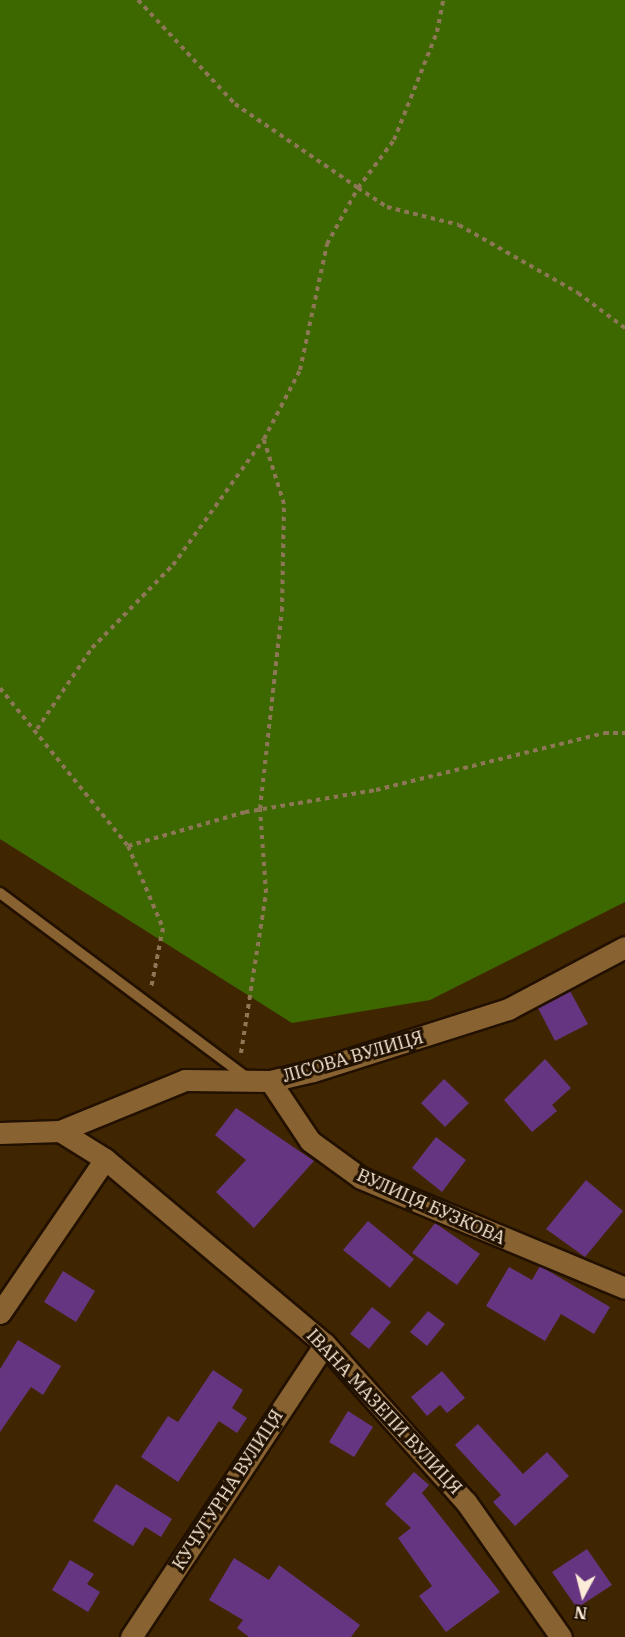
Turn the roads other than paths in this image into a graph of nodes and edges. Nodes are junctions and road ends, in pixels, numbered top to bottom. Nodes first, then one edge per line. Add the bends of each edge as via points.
1 (0, 893) edge
2 (625, 947) edge
3 (253, 1077) junction
4 (60, 1131) junction
5 (0, 1133) edge
6 (105, 1159) junction
7 (625, 1288) edge
8 (0, 1313) edge
9 (325, 1344) junction
10 (130, 1637) edge
11 (561, 1637) edge

1 - 3 lane
2 - 3 street, ЛІСОВА ВУЛИЦЯ via 508,1009
3 - 4 street, ЛІСОВА ВУЛИЦЯ via 185,1080
3 - 7 street, ВУЛИЦЯ БУЗКОВА via 310,1141 361,1178
4 - 5 street, ЛІСОВА ВУЛИЦЯ
4 - 6 street, ІВАНА МАЗЕПИ ВУЛИЦЯ
6 - 8 street
6 - 9 street, ІВАНА МАЗЕПИ ВУЛИЦЯ
9 - 10 street, КУЧУГУРНА ВУЛИЦЯ
9 - 11 street, ІВАНА МАЗЕПИ ВУЛИЦЯ via 466,1502

